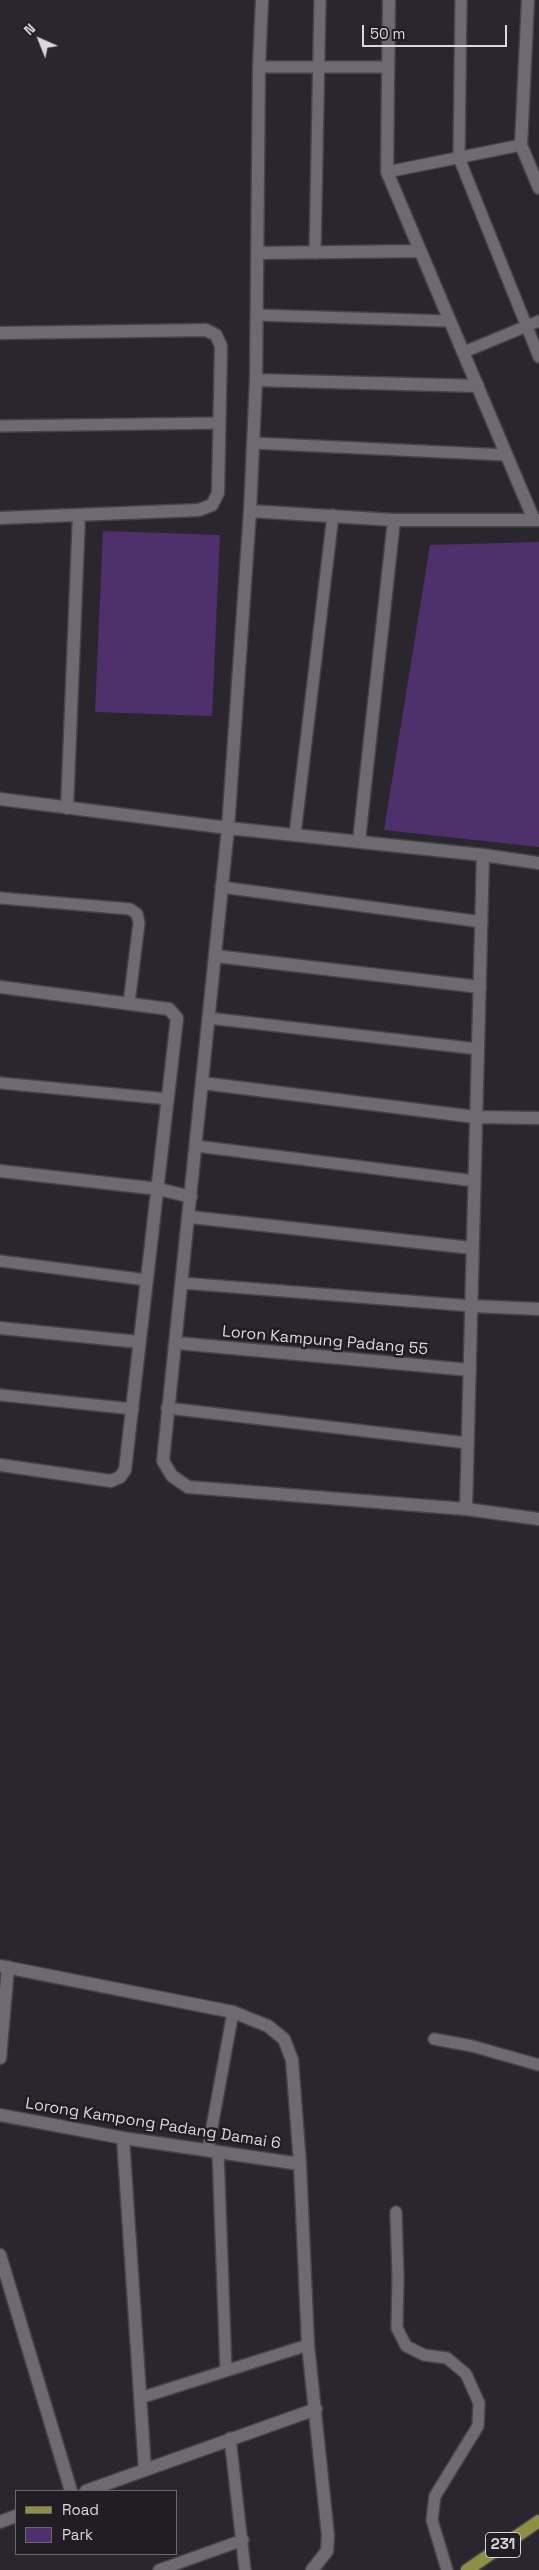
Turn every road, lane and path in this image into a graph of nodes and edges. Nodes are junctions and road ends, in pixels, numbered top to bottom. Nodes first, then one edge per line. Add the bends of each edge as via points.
1 (262, 0) edge
2 (320, 0) edge
3 (389, 0) edge
4 (461, 0) edge
5 (528, 0) edge
6 (319, 66) junction
7 (259, 67) junction
8 (387, 67) junction
9 (522, 145) junction
10 (459, 158) junction
11 (387, 172) junction
12 (539, 188) edge
13 (420, 251) junction
14 (258, 253) junction
15 (315, 253) junction
16 (257, 315) junction
17 (448, 321) junction
18 (539, 321) edge
19 (527, 326) junction
20 (0, 333) edge
21 (464, 352) junction
22 (539, 357) edge
23 (256, 380) junction
24 (478, 386) junction
25 (220, 423) junction
26 (0, 426) edge
27 (253, 443) junction
28 (506, 455) junction
29 (250, 511) junction
30 (79, 515) junction
31 (333, 515) junction
32 (0, 518) edge
33 (394, 520) junction
34 (537, 520) edge
35 (0, 799) edge
36 (67, 808) junction
37 (228, 828) junction
38 (295, 834) junction
39 (358, 841) junction
40 (484, 855) junction
41 (539, 863) edge
42 (221, 887) junction
43 (0, 898) edge
44 (482, 922) junction
45 (215, 956) junction
46 (0, 987) edge
47 (480, 987) junction
48 (128, 1003) junction
49 (208, 1018) junction
50 (478, 1049) junction
51 (0, 1083) edge
52 (202, 1083) junction
53 (168, 1099) junction
54 (475, 1117) junction
55 (539, 1118) edge
56 (196, 1146) junction
57 (0, 1170) edge
58 (475, 1181) junction
59 (159, 1189) junction
60 (191, 1196) junction
61 (190, 1216) junction
62 (472, 1248) junction
63 (0, 1261) edge
64 (147, 1280) junction
65 (182, 1283) junction
66 (472, 1306) junction
67 (539, 1309) edge
68 (0, 1328) edge
69 (139, 1342) junction
70 (177, 1343) junction
71 (470, 1370) junction
72 (0, 1395) edge
73 (167, 1408) junction
74 (133, 1410) junction
75 (468, 1444) junction
76 (0, 1465) edge
77 (466, 1509) junction
78 (539, 1519) edge
79 (4, 1966) edge
80 (233, 2012) junction
81 (434, 2039) dead end
82 (0, 2058) edge
83 (539, 2066) edge
84 (0, 2115) edge
85 (124, 2138) junction
86 (213, 2150) junction
87 (300, 2164) junction
88 (396, 2212) dead end
89 (0, 2255) edge
90 (308, 2345) junction
91 (226, 2370) junction
92 (140, 2398) junction
93 (316, 2409) junction
94 (230, 2438) junction
95 (145, 2470) junction
96 (71, 2490) edge
97 (89, 2490) edge
98 (15, 2516) edge
99 (539, 2521) edge
100 (0, 2522) edge
101 (243, 2540) junction
102 (159, 2570) edge
103 (245, 2570) edge
104 (312, 2570) edge
105 (446, 2570) edge
106 (468, 2570) edge

1 - 7 street
2 - 6 lane
3 - 8 street
4 - 10 lane
5 - 9 street
6 - 7 lane
6 - 8 lane
6 - 15 lane
7 - 14 street
8 - 11 street
9 - 10 lane
9 - 12 street
10 - 11 lane
10 - 19 lane
11 - 13 street
13 - 15 street
13 - 17 street
14 - 15 street
14 - 16 street
16 - 17 lane
16 - 23 street
17 - 21 street
18 - 19 lane
19 - 21 lane
19 - 22 lane
20 - 25 street via 206,330 216,335 221,346
21 - 24 street
23 - 24 street
23 - 27 street
24 - 28 street
25 - 26 lane
25 - 30 street via 218,493 212,505 199,510
27 - 28 lane
27 - 29 street
28 - 34 street
29 - 31 street
29 - 37 street
30 - 32 street
30 - 36 street
31 - 33 street
31 - 38 lane
33 - 34 street
33 - 39 street
35 - 36 street
36 - 37 street
37 - 38 street
37 - 42 street
38 - 39 street
39 - 40 street
40 - 41 street
40 - 44 street
42 - 44 lane
42 - 45 street
43 - 48 lane via 130,909 137,914 139,923
44 - 47 street
45 - 47 street
45 - 49 street
46 - 48 street
47 - 50 street
48 - 53 street via 169,1009 177,1018
49 - 50 lane
49 - 52 street
50 - 54 street
51 - 53 lane
52 - 54 street
52 - 56 street
53 - 59 street
54 - 55 street
54 - 58 street
56 - 58 lane
56 - 60 street
57 - 59 street
58 - 62 street
59 - 60 street
59 - 64 street
60 - 61 street
61 - 62 street
61 - 65 street
62 - 66 street
63 - 64 lane
64 - 69 street
65 - 66 lane
65 - 70 street
66 - 67 street
66 - 71 street
68 - 69 street
69 - 74 street
70 - 71 street, Loron Kampung Padang 55
70 - 73 street
71 - 75 street
72 - 74 lane
73 - 75 lane
73 - 77 street via 163,1461 172,1476 188,1487
74 - 76 street via 125,1470 111,1481
75 - 77 street
77 - 78 street
79 - 80 street
79 - 82 street
80 - 86 lane
80 - 87 street via 268,2026 284,2039 292,2060
81 - 83 lane via 472,2046
84 - 85 street, Lorong Kampong Padang Damai 6
85 - 86 street, Lorong Kampong Padang Damai 6
85 - 92 street
86 - 87 street, Lorong Kampong Padang Damai 6
86 - 91 lane
87 - 90 street
88 - 105 lane via 396,2328 406,2346 424,2355 447,2358 466,2374 479,2402 478,2426 435,2496 432,2520
89 - 96 street
90 - 91 lane
90 - 93 street
91 - 92 lane
92 - 95 street
93 - 94 street
93 - 104 street via 328,2536 327,2551
94 - 95 street
94 - 101 lane
95 - 97 street
98 - 100 street
99 - 106 main road, 231
101 - 102 lane
101 - 103 lane

